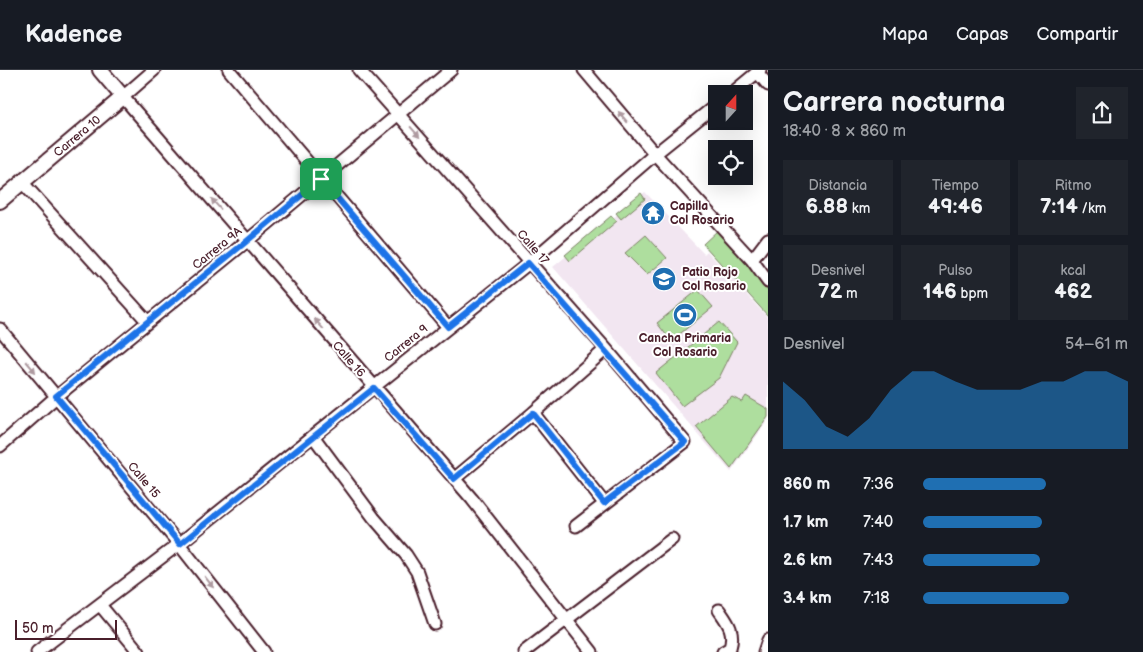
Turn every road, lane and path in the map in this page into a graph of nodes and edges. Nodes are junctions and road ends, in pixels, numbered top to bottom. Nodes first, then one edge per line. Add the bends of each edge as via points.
1 (100, 70) edge
2 (154, 70) edge
3 (229, 70) edge
4 (359, 70) edge
5 (452, 70) edge
6 (584, 70) edge
7 (759, 71) edge
8 (742, 85) edge
9 (768, 85) edge
10 (123, 97) junction
11 (708, 111) edge
12 (398, 113) junction
13 (655, 154) junction
14 (321, 179) junction
15 (22, 182) junction
16 (0, 201) edge
17 (768, 239) edge
18 (247, 241) junction
19 (752, 260) junction
20 (528, 263) junction
21 (768, 282) edge
22 (148, 322) junction
23 (448, 327) junction
24 (0, 329) edge
25 (606, 349) junction
26 (374, 388) junction
27 (56, 396) junction
28 (533, 413) junction
29 (313, 436) junction
30 (0, 446) edge
31 (454, 479) junction
32 (604, 503) junction
33 (576, 526) dead end
34 (672, 539) dead end
35 (180, 544) junction
36 (100, 605) junction
37 (719, 610) dead end
38 (566, 620) junction
39 (436, 624) dead end
40 (768, 640) edge
41 (37, 652) edge
42 (139, 652) edge
43 (264, 652) edge
44 (524, 652) edge
45 (592, 652) edge
46 (722, 652) edge
47 (764, 652) edge

1 - 10 street, Calle 16
2 - 10 street, Carrera 10
3 - 14 street
4 - 12 street, Calle 17
5 - 12 street, Carrera 9A
13 -> 6 street
7 - 8 street
7 - 9 street
10 - 15 street, Carrera 10
18 -> 10 street, Calle 16
11 - 13 street, Carrera 9
12 - 14 street, Carrera 9A
12 -> 20 street, Calle 17
13 - 19 street
13 - 20 street, Carrera 9
14 - 18 street, Carrera 9A
14 - 23 street
15 - 16 street, Carrera 10
15 - 22 street
17 - 19 street
18 - 22 street, Carrera 9A
26 -> 18 street, Calle 16
19 - 21 street
20 - 23 street, Carrera 9
20 - 25 street, Calle 17
22 - 27 street, Carrera 9A
23 - 26 street, Carrera 9
24 -> 27 street, Calle 15
25 - 28 street
25 - 32 street, Calle 17 via 685,442
26 - 29 street, Carrera 9
26 - 31 street, Calle 16
27 - 30 street, Carrera 9A
27 - 35 street, Calle 15
28 - 31 street
28 - 32 street
29 - 35 street, Carrera 9
29 - 39 street via 406,555
31 - 38 street, Calle 16
32 - 33 street
34 - 38 street
35 - 36 street, Carrera 9
35 -> 43 street, Calle 15
36 - 41 street, Carrera 9
36 - 42 street
37 - 46 street via 732,630 733,639 730,648
38 - 44 street
38 - 45 street, Calle 16
40 - 47 street

